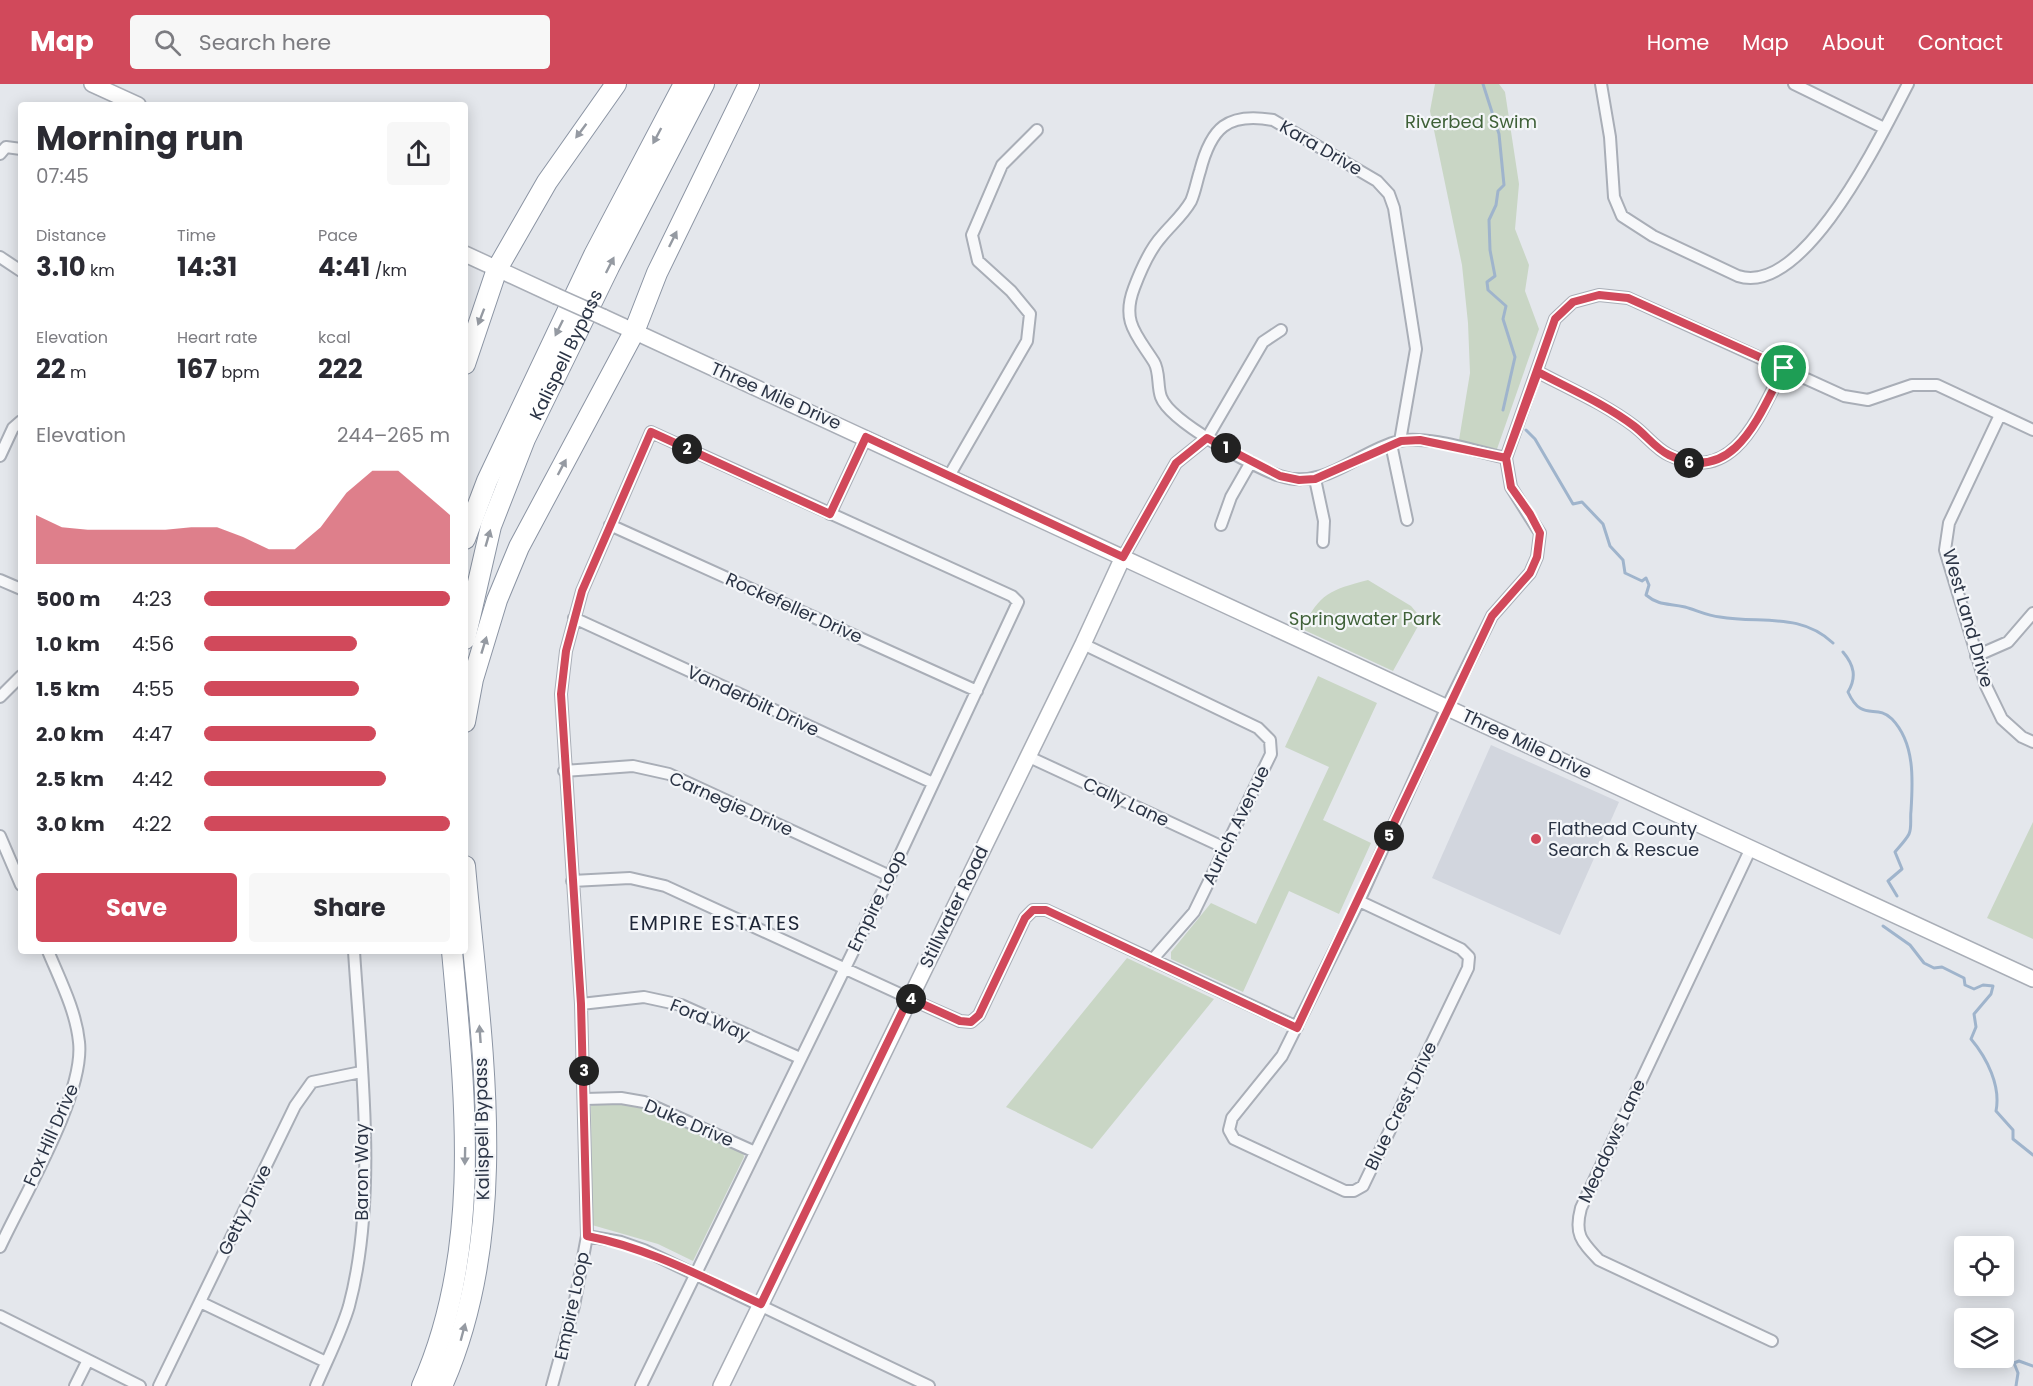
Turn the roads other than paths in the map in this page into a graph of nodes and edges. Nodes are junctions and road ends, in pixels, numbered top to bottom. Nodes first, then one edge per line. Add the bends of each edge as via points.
1 (92, 84) edge
2 (616, 84) edge
3 (684, 84) edge
4 (704, 84) edge
5 (748, 84) edge
6 (1601, 84) edge
7 (1794, 84) edge
8 (1908, 84) edge
9 (131, 102) edge
10 (1884, 128) junction
11 (1037, 130) dead end
12 (18, 149) edge
13 (3, 151) edge
14 (468, 255) edge
15 (0, 257) edge
16 (18, 269) edge
17 (497, 269) junction
18 (1281, 330) dead end
19 (634, 332) junction
20 (468, 355) edge
21 (1784, 368) junction
22 (1538, 372) junction
23 (2000, 415) junction
24 (18, 424) edge
25 (2033, 430) edge
26 (866, 437) junction
27 (1207, 438) junction
28 (1396, 443) junction
29 (0, 456) edge
30 (1506, 458) junction
31 (1251, 462) junction
32 (949, 476) junction
33 (1315, 479) junction
34 (830, 514) junction
35 (1407, 520) dead end
36 (610, 525) junction
37 (1221, 525) dead end
38 (468, 531) edge
39 (1323, 542) dead end
40 (1123, 557) junction
41 (0, 580) edge
42 (18, 589) edge
43 (2033, 613) edge
44 (574, 618) junction
45 (468, 626) edge
46 (1083, 645) junction
47 (1976, 656) junction
48 (18, 679) edge
49 (977, 691) junction
50 (0, 698) edge
51 (468, 706) edge
52 (1447, 707) junction
53 (2033, 742) edge
54 (1027, 756) junction
55 (564, 771) junction
56 (933, 783) junction
57 (0, 836) edge
58 (1225, 848) junction
59 (1751, 848) junction
60 (890, 876) junction
61 (18, 878) edge
62 (572, 881) junction
63 (1359, 901) junction
64 (468, 903) edge
65 (49, 954) edge
66 (354, 954) edge
67 (452, 954) edge
68 (1152, 960) junction
69 (845, 968) junction
70 (2033, 979) edge
71 (909, 998) junction
72 (581, 1004) junction
73 (1297, 1028) junction
74 (800, 1058) junction
75 (361, 1072) junction
76 (585, 1099) junction
77 (755, 1152) junction
78 (587, 1236) junction
79 (0, 1247) edge
80 (694, 1274) junction
81 (200, 1302) junction
82 (761, 1304) junction
83 (0, 1316) edge
84 (1772, 1341) dead end
85 (88, 1360) junction
86 (326, 1362) junction
87 (75, 1386) edge
88 (140, 1386) edge
89 (159, 1386) edge
90 (316, 1386) edge
91 (422, 1386) edge
92 (442, 1386) edge
93 (552, 1386) edge
94 (641, 1386) edge
95 (721, 1386) edge
96 (929, 1386) edge

1 - 9 main road
2 -> 17 highway via 552,173
3 -> 38 highway, Kalispell Bypass via 569,307 486,481
45 -> 4 highway, Kalispell Bypass via 491,525 525,439
19 -> 5 highway via 657,273
6 - 10 street via 1614,197 1622,216 1653,236 1745,279 1761,279 1776,271 1831,219
7 - 10 street
8 - 10 street
11 - 32 street via 1002,165 972,235 978,261 1030,315 1027,341
12 - 13 street
14 - 17 main road, Three Mile Drive
15 - 16 street
17 - 19 main road, Three Mile Drive, bridge
17 -> 20 highway
18 - 27 street via 1263,342
19 - 26 main road, Three Mile Drive
51 -> 19 highway via 497,600 519,547
21 - 22 street via 1628,298 1599,295 1573,302 1555,319
21 - 22 street via 1747,437 1714,462 1689,463 1667,455 1635,426
21 - 23 street via 1844,396 1868,400 1912,385 1937,386
22 - 30 street
23 - 25 street
23 - 47 street, West Land Drive via 1949,524 1945,550
24 - 29 street
26 - 32 main road, Three Mile Drive
26 - 34 street
27 - 28 street, Kara Drive via 1174,416 1161,398 1156,365 1132,330 1128,312 1134,288 1160,237 1192,199 1206,147 1217,130 1232,120 1254,116 1282,125 1377,181 1389,194 1416,349
27 - 31 street, Kara Drive
27 - 40 street via 1176,463
28 - 30 street via 1420,440
28 - 33 street
28 - 35 street
30 - 52 street, Blue Crest Drive via 1511,487 1540,533 1537,557 1530,573 1492,616
31 - 33 street, Kara Drive via 1280,476
31 - 37 street via 1231,497
32 - 40 main road, Three Mile Drive
33 - 39 street
34 - 36 street, Empire Loop via 651,432
34 - 49 street, Empire Loop via 1018,602
36 - 44 street, Empire Loop
36 - 49 street, Rockefeller Drive
40 - 46 main road, Stillwater Road
40 - 52 main road, Three Mile Drive
41 - 42 street
43 - 47 street via 2008,642
44 - 55 street, Empire Loop via 561,694
44 - 56 street, Vanderbilt Drive
46 - 54 main road, Stillwater Road
46 - 58 street, Aurich Avenue via 1258,728 1270,740 1270,754
47 - 53 street, West Land Drive via 2002,719
48 - 50 street
49 - 56 street, Empire Loop
52 - 59 main road, Three Mile Drive
52 - 63 street, Blue Crest Drive
54 - 58 street, Cally Lane
54 - 71 main road, Stillwater Road
55 - 60 street, Carnegie Drive via 633,766 669,774
55 - 62 street, Empire Loop
56 - 60 street, Empire Loop
57 - 61 street
58 - 68 street, Aurich Avenue via 1194,912
59 - 70 main road, Three Mile Drive
59 - 84 street, Meadows Lane via 1577,1223 1580,1237 1599,1260
60 - 69 street, Empire Loop
62 - 69 street via 630,878 665,886
62 - 72 street, Empire Loop
63 - 73 street, Blue Crest Drive
63 - 73 street, Blue Crest Drive via 1461,949 1469,957 1468,968 1368,1176 1354,1191 1345,1191 1234,1139 1229,1130 1232,1118 1269,1074
92 -> 64 highway, Kalispell Bypass via 458,1350 475,1285 484,1210 486,1128
65 - 79 street, Fox Hill Drive via 78,1032 79,1072
66 - 75 street, Baron Way
67 -> 91 highway, Kalispell Bypass via 466,1133 464,1213 456,1286 440,1347
68 - 71 street via 1046,910 1033,910 1025,918 979,1015 971,1022 960,1021
68 - 73 street
69 - 71 street
69 - 74 street, Empire Loop
71 - 82 main road, Stillwater Road
72 - 74 street, Ford Way via 644,997 681,1005
72 - 76 street, Empire Loop
74 - 77 street, Empire Loop
75 - 81 street, Getty Drive via 312,1082 295,1106
75 - 86 street, Baron Way via 361,1239 348,1307
76 - 77 street, Duke Drive via 644,1102
76 - 78 street, Empire Loop
77 - 80 street, Empire Loop
78 - 80 street via 636,1248
78 - 93 street, Empire Loop via 574,1306
80 - 82 street
80 - 94 street, Empire Loop
81 - 86 street
81 - 89 street, Getty Drive
82 - 95 main road, Stillwater Road
82 - 96 street
83 - 85 street
85 - 87 street
85 - 88 street
86 - 90 street, Baron Way

